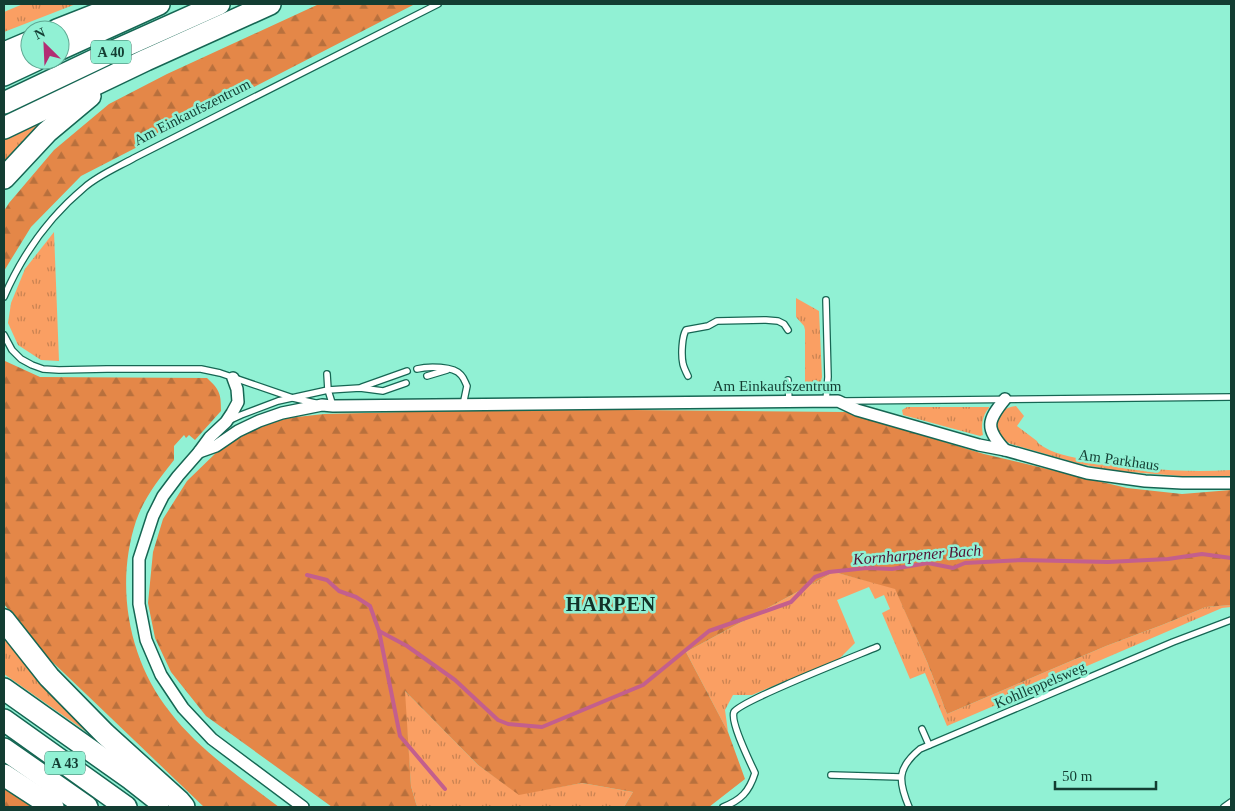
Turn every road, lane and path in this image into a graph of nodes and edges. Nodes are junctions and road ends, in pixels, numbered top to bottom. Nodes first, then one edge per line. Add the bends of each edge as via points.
1 (123, 4) edge
2 (159, 4) edge
3 (219, 4) edge
4 (270, 4) edge
5 (438, 4) edge
6 (70, 25) edge
7 (70, 44) edge
8 (20, 46) edge
9 (4, 53) edge
10 (146, 60) junction
11 (20, 68) edge
12 (4, 75) edge
13 (4, 102) edge
14 (4, 128) edge
15 (4, 178) edge
16 (4, 298) edge
17 (826, 300) dead end
18 (788, 330) dead end
19 (4, 335) edge
20 (417, 369) dead end
21 (449, 369) junction
22 (407, 371) dead end
23 (327, 374) dead end
24 (428, 376) dead end
25 (688, 376) dead end
26 (233, 378) junction
27 (788, 380) dead end
28 (406, 383) dead end
29 (360, 388) junction
30 (328, 390) junction
31 (1231, 397) edge
32 (293, 398) junction
33 (1005, 399) junction
34 (789, 401) junction
35 (826, 401) junction
36 (838, 401) junction
37 (328, 405) junction
38 (464, 405) junction
39 (238, 412) junction
40 (247, 427) junction
41 (1005, 450) junction
42 (193, 455) junction
43 (1231, 483) edge
44 (4, 620) edge
45 (1231, 620) edge
46 (877, 647) dead end
47 (4, 690) edge
48 (4, 720) edge
49 (922, 729) dead end
50 (929, 746) junction
51 (4, 749) edge
52 (4, 774) edge
53 (831, 775) dead end
54 (901, 777) junction
55 (1231, 802) edge
56 (53, 807) edge
57 (87, 807) edge
58 (126, 807) edge
59 (167, 807) edge
60 (184, 807) edge
61 (303, 807) edge
62 (723, 807) edge
63 (909, 807) edge
64 (1224, 807) edge

1 - 6 highway
2 - 7 highway, A 40
3 - 13 highway, A 40
4 - 10 highway
5 - 16 lane, Am Einkaufszentrum via 134,158 86,186 33,244
8 - 9 highway
10 - 14 highway
10 - 15 highway via 109,82 68,114
11 - 12 highway
17 - 35 lane
18 - 25 lane via 778,320 766,320 717,321 686,330 683,334 683,364
19 - 26 lane, Am Einkaufszentrum via 21,359 43,369 201,369
20 - 21 lane
21 - 24 lane
21 - 38 lane via 460,373 467,386
22 - 29 lane
23 - 30 lane
26 - 32 lane, Am Einkaufszentrum
26 - 39 street
27 - 34 lane
28 - 29 lane via 383,391
29 - 30 lane
30 - 32 lane
30 - 37 lane
31 - 33 lane, Am Einkaufszentrum
32 - 37 lane, Am Einkaufszentrum
32 - 39 lane
33 - 36 lane, Am Einkaufszentrum
33 - 41 street via 995,412 991,433
34 - 35 street, Am Einkaufszentrum
34 - 38 street, Am Einkaufszentrum
35 - 36 street, Am Einkaufszentrum
36 - 41 street, Am Parkhaus via 979,446
37 - 38 street, Am Einkaufszentrum
37 - 40 street, Am Einkaufszentrum via 282,413
39 - 40 lane
39 - 42 street, Am Einkaufszentrum
40 - 42 street, Am Einkaufszentrum via 216,446
41 - 43 street, Am Parkhaus via 1087,473 1173,483
42 - 61 street, Am Einkaufszentrum via 163,496 139,559 140,604 146,640 161,675 183,708 212,738
44 - 60 highway via 49,677
45 - 50 lane, Kohlleppelsweg
46 - 62 lane via 768,693 734,712 736,728 755,773 747,791
47 - 59 highway
48 - 58 highway, A 43
49 - 50 lane
50 - 54 lane, Kohlleppelsweg via 912,756
51 - 57 highway, A 43
52 - 56 highway
53 - 54 lane
54 - 63 lane via 902,791
55 - 64 lane

